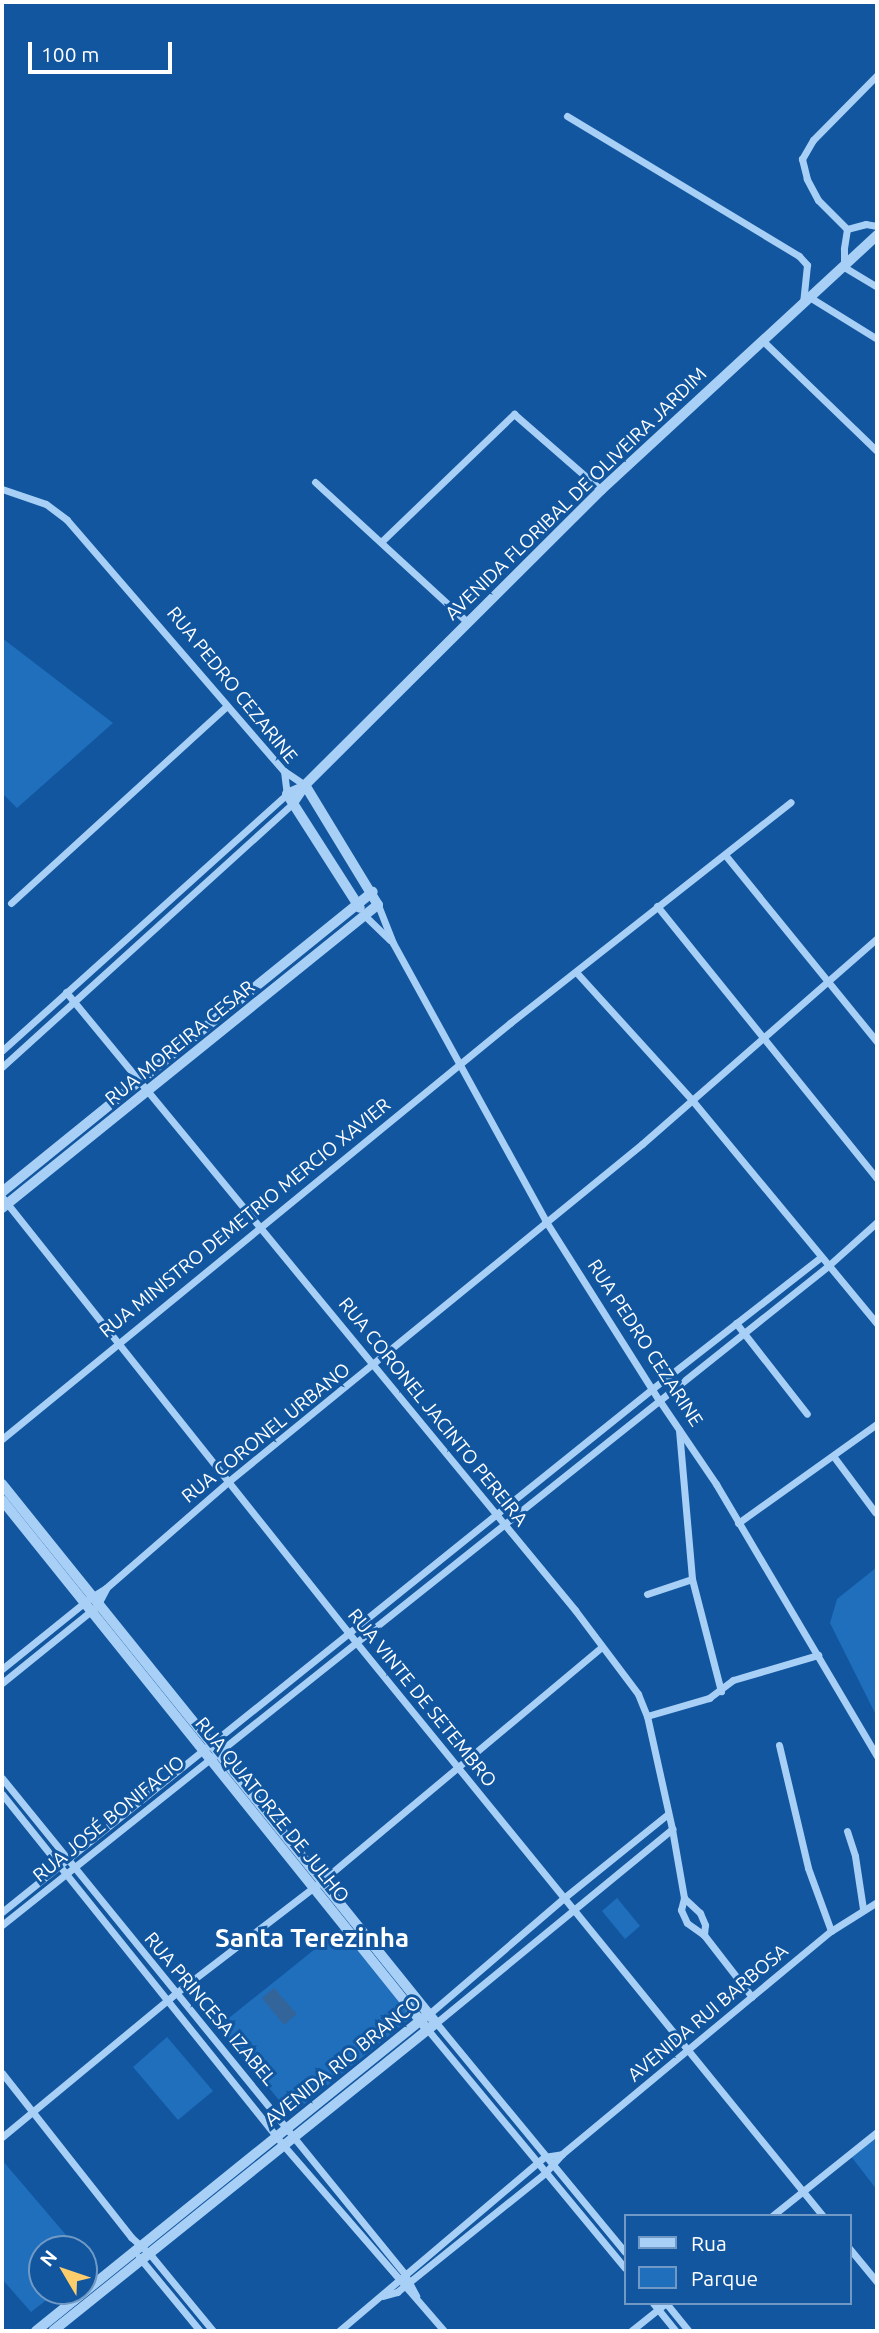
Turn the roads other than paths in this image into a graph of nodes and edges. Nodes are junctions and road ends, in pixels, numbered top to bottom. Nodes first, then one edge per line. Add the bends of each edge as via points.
1 (877, 75) edge
2 (567, 116) dead end
3 (877, 226) edge
4 (847, 229) junction
5 (877, 235) edge
6 (844, 267) junction
7 (877, 287) edge
8 (811, 298) junction
9 (802, 306) junction
10 (877, 339) edge
11 (763, 341) junction
12 (877, 451) edge
13 (315, 482) dead end
14 (2, 489) edge
15 (601, 490) junction
16 (381, 542) junction
17 (467, 622) junction
18 (227, 706) junction
19 (284, 771) junction
20 (305, 785) junction
21 (290, 799) junction
22 (790, 802) dead end
23 (342, 843) junction
24 (326, 855) junction
25 (726, 856) junction
26 (373, 892) junction
27 (11, 903) dead end
28 (358, 905) junction
29 (378, 905) junction
30 (657, 906) junction
31 (364, 915) junction
32 (877, 938) edge
33 (393, 943) junction
34 (576, 972) junction
35 (827, 981) junction
36 (66, 992) junction
37 (76, 1002) junction
38 (763, 1037) junction
39 (12, 1042) junction
40 (877, 1042) edge
41 (2, 1051) edge
42 (20, 1051) junction
43 (458, 1065) junction
44 (2, 1067) edge
45 (142, 1081) junction
46 (150, 1091) junction
47 (692, 1100) junction
48 (877, 1179) edge
49 (3, 1200) edge
50 (545, 1220) junction
51 (877, 1222) edge
52 (260, 1224) junction
53 (821, 1257) junction
54 (828, 1266) junction
55 (768, 1298) junction
56 (776, 1307) junction
57 (736, 1323) junction
58 (877, 1324) edge
59 (743, 1333) junction
60 (116, 1342) junction
61 (373, 1365) junction
62 (652, 1389) junction
63 (659, 1400) junction
64 (807, 1414) dead end
65 (877, 1424) edge
66 (679, 1429) junction
67 (2, 1439) edge
68 (834, 1457) junction
69 (229, 1481) junction
70 (3, 1492) edge
71 (875, 1512) dead end
72 (495, 1516) junction
73 (738, 1523) junction
74 (502, 1524) junction
75 (692, 1579) junction
76 (647, 1594) dead end
77 (90, 1605) junction
78 (349, 1633) junction
79 (355, 1641) junction
80 (602, 1647) junction
81 (818, 1655) junction
82 (2, 1669) edge
83 (2, 1683) edge
84 (721, 1690) junction
85 (647, 1716) junction
86 (779, 1745) dead end
87 (210, 1751) junction
88 (877, 1756) edge
89 (458, 1768) junction
90 (2, 1778) edge
91 (251, 1792) junction
92 (2, 1794) edge
93 (241, 1798) junction
94 (668, 1814) junction
95 (672, 1829) junction
96 (847, 1831) dead end
97 (289, 1838) junction
98 (278, 1846) junction
99 (63, 1863) junction
100 (73, 1868) junction
101 (66, 1874) junction
102 (323, 1880) junction
103 (312, 1888) junction
104 (565, 1897) junction
105 (684, 1898) junction
106 (877, 1902) edge
107 (574, 1909) junction
108 (863, 1909) junction
109 (2, 1912) edge
110 (2, 1925) edge
111 (831, 1931) junction
112 (364, 1933) junction
113 (704, 1936) junction
114 (354, 1939) junction
115 (386, 1970) junction
116 (176, 1993) junction
117 (752, 1997) junction
118 (167, 2001) junction
119 (429, 2022) junction
120 (689, 2051) junction
121 (2, 2073) edge
122 (33, 2111) junction
123 (877, 2132) edge
124 (291, 2133) junction
125 (2, 2137) edge
126 (280, 2142) junction
127 (562, 2154) junction
128 (544, 2157) junction
129 (537, 2163) junction
130 (552, 2166) junction
131 (545, 2173) junction
132 (802, 2191) junction
133 (774, 2214) edge
134 (820, 2214) edge
135 (608, 2231) junction
136 (601, 2237) junction
137 (851, 2250) edge
138 (624, 2251) edge
139 (142, 2252) junction
140 (624, 2267) edge
141 (404, 2273) junction
142 (397, 2279) junction
143 (411, 2281) junction
144 (105, 2282) junction
145 (877, 2282) edge
146 (404, 2287) junction
147 (181, 2292) junction
148 (383, 2296) junction
149 (416, 2296) junction
150 (174, 2300) junction
151 (668, 2305) edge
152 (655, 2306) edge
153 (40, 2330) edge
154 (53, 2331) edge
155 (200, 2331) edge
156 (213, 2331) edge
157 (340, 2331) edge
158 (444, 2331) edge
159 (631, 2331) edge
160 (676, 2331) edge
161 (689, 2331) edge

1 - 4 street via 802,159 818,200
2 - 9 street via 799,256 807,265
3 - 4 street
4 - 6 street
5 - 6 street, AVENIDA FLORIBAL DE OLIVEIRA JARDIM
6 - 7 street
6 - 8 street, AVENIDA FLORIBAL DE OLIVEIRA JARDIM
8 - 9 street, AVENIDA FLORIBAL DE OLIVEIRA JARDIM
8 - 10 street
9 - 11 street, AVENIDA FLORIBAL DE OLIVEIRA JARDIM
11 - 12 street
11 - 15 street, AVENIDA FLORIBAL DE OLIVEIRA JARDIM
13 - 16 street
14 - 18 street, RUA PEDRO CEZARINE via 46,504 67,520
15 - 16 street via 514,414
15 - 17 street, AVENIDA FLORIBAL DE OLIVEIRA JARDIM
16 - 17 street
17 - 20 street, AVENIDA FLORIBAL DE OLIVEIRA JARDIM
18 - 19 street, RUA PEDRO CEZARINE
18 - 27 street
19 - 20 street
19 - 21 street, RUA PEDRO CEZARINE
20 - 21 street, AVENIDA FLORIBAL DE OLIVEIRA JARDIM
20 - 23 street, RUA PEDRO CEZARINE
21 - 24 street, RUA PEDRO CEZARINE
21 - 36 street, AVENIDA FLORIBAL DE OLIVEIRA JARDIM
21 - 37 street, AVENIDA FLORIBAL DE OLIVEIRA JARDIM
22 - 25 street, RUA MINISTRO DEMETRIO MERCIO XAVIER
23 - 24 street
23 - 26 street, RUA PEDRO CEZARINE
24 - 28 street, RUA PEDRO CEZARINE
25 - 30 street, RUA MINISTRO DEMETRIO MERCIO XAVIER
25 - 35 street
26 - 28 street, RUA MOREIRA CESAR
26 - 29 street, RUA PEDRO CEZARINE
28 - 31 street, RUA PEDRO CEZARINE
28 - 45 street, RUA MOREIRA CESAR
29 - 31 street, RUA MOREIRA CESAR
29 - 33 street, RUA PEDRO CEZARINE
30 - 34 street, RUA MINISTRO DEMETRIO MERCIO XAVIER
30 - 38 street
31 - 33 street, RUA PEDRO CEZARINE
31 - 46 street, RUA MOREIRA CESAR
32 - 35 street, RUA CORONEL URBANO
33 - 43 street, RUA PEDRO CEZARINE
34 - 43 street, RUA MINISTRO DEMETRIO MERCIO XAVIER
34 - 47 street
35 - 38 street, RUA CORONEL URBANO
35 - 40 street
36 - 37 street, RUA CORONEL JACINTO PEREIRA
36 - 39 street, AVENIDA FLORIBAL DE OLIVEIRA JARDIM
37 - 42 street, AVENIDA FLORIBAL DE OLIVEIRA JARDIM
37 - 45 street, RUA CORONEL JACINTO PEREIRA
38 - 47 street, RUA CORONEL URBANO
38 - 48 street
39 - 41 street, AVENIDA FLORIBAL DE OLIVEIRA JARDIM
39 - 42 street
42 - 44 street, AVENIDA FLORIBAL DE OLIVEIRA JARDIM
43 - 50 street, RUA PEDRO CEZARINE
43 - 52 street, RUA MINISTRO DEMETRIO MERCIO XAVIER
45 - 46 street, RUA CORONEL JACINTO PEREIRA
45 - 49 street, RUA MOREIRA CESAR
46 - 49 street, RUA MOREIRA CESAR
46 - 52 street, RUA CORONEL JACINTO PEREIRA
47 - 50 street, RUA CORONEL URBANO
47 - 53 street
49 - 60 street, RUA VINTE DE SETEMBRO
50 - 61 street, RUA CORONEL URBANO
50 - 62 street, RUA PEDRO CEZARINE
51 - 54 street, RUA JOSÉ BONIFACIO
52 - 60 street, RUA MINISTRO DEMETRIO MERCIO XAVIER
52 - 61 street, RUA CORONEL JACINTO PEREIRA
53 - 54 street
53 - 55 street, RUA JOSÉ BONIFACIO
54 - 56 street, RUA JOSÉ BONIFACIO
54 - 58 street
55 - 56 street
55 - 57 street, RUA JOSÉ BONIFACIO
56 - 59 street, RUA JOSÉ BONIFACIO
57 - 59 street
57 - 62 street, RUA JOSÉ BONIFACIO
59 - 63 street, RUA JOSÉ BONIFACIO
59 - 64 street
60 - 67 street, RUA MINISTRO DEMETRIO MERCIO XAVIER
60 - 69 street, RUA VINTE DE SETEMBRO
61 - 69 street, RUA CORONEL URBANO
61 - 72 street, RUA CORONEL JACINTO PEREIRA
62 - 63 street, RUA PEDRO CEZARINE
62 - 72 street, RUA JOSÉ BONIFACIO
63 - 66 street, RUA PEDRO CEZARINE
63 - 74 street, RUA JOSÉ BONIFACIO
65 - 68 street
66 - 73 street, RUA PEDRO CEZARINE
66 - 75 street
68 - 71 street
68 - 73 street
69 - 77 street, RUA CORONEL URBANO
69 - 78 street, RUA VINTE DE SETEMBRO
70 - 77 street, RUA QUATORZE DE JULHO
72 - 74 street, RUA CORONEL JACINTO PEREIRA
72 - 78 street, RUA JOSÉ BONIFACIO
73 - 81 street, RUA PEDRO CEZARINE
74 - 79 street, RUA JOSÉ BONIFACIO
74 - 80 street, RUA CORONEL JACINTO PEREIRA
75 - 76 street
75 - 84 street
77 - 82 street, RUA CORONEL URBANO
77 - 83 street, RUA CORONEL URBANO
77 - 87 street, RUA QUATORZE DE JULHO
78 - 79 street, RUA VINTE DE SETEMBRO
78 - 87 street, RUA JOSÉ BONIFACIO
79 - 87 street, RUA JOSÉ BONIFACIO
79 - 89 street, RUA VINTE DE SETEMBRO
80 - 85 street, RUA CORONEL JACINTO PEREIRA via 638,1694
80 - 89 street
81 - 84 street via 733,1680
81 - 88 street, RUA PEDRO CEZARINE
84 - 85 street via 709,1698
85 - 94 street, RUA CORONEL JACINTO PEREIRA
86 - 111 street via 808,1868
87 - 91 street, RUA QUATORZE DE JULHO
87 - 93 street, RUA QUATORZE DE JULHO
87 - 99 street, RUA JOSÉ BONIFACIO
87 - 100 street, RUA JOSÉ BONIFACIO
89 - 102 street
89 - 104 street, RUA VINTE DE SETEMBRO
90 - 99 street, RUA PRINCESA IZABEL
91 - 93 street
91 - 97 street, RUA QUATORZE DE JULHO
92 - 99 street, RUA PRINCESA IZABEL
93 - 98 street, RUA QUATORZE DE JULHO
94 - 95 street, RUA CORONEL JACINTO PEREIRA
94 - 104 street, AVENIDA RIO BRANCO
95 - 105 street, RUA CORONEL JACINTO PEREIRA
95 - 107 street, AVENIDA RIO BRANCO
96 - 108 street
97 - 98 street
97 - 102 street, RUA QUATORZE DE JULHO
98 - 103 street, RUA QUATORZE DE JULHO
99 - 100 street, RUA PRINCESA IZABEL
99 - 101 street, RUA PRINCESA IZABEL
99 - 109 street, RUA JOSÉ BONIFACIO
100 - 101 street, RUA JOSÉ BONIFACIO
100 - 116 street, RUA PRINCESA IZABEL
101 - 110 street, RUA JOSÉ BONIFACIO
101 - 118 street, RUA PRINCESA IZABEL
102 - 103 street
102 - 112 street, RUA QUATORZE DE JULHO
103 - 114 street, RUA QUATORZE DE JULHO
103 - 116 street
104 - 107 street, RUA VINTE DE SETEMBRO
104 - 119 street, AVENIDA RIO BRANCO
105 - 113 street, RUA CORONEL JACINTO PEREIRA via 700,1913
105 - 113 street, RUA CORONEL JACINTO PEREIRA via 681,1910 687,1923
106 - 108 street, AVENIDA RUI BARBOSA
107 - 119 street, AVENIDA RIO BRANCO
107 - 120 street, RUA VINTE DE SETEMBRO
108 - 111 street, AVENIDA RUI BARBOSA
111 - 117 street, AVENIDA RUI BARBOSA
112 - 114 street
112 - 115 street, RUA QUATORZE DE JULHO
113 - 117 street, RUA CORONEL JACINTO PEREIRA
114 - 115 street, RUA QUATORZE DE JULHO
115 - 119 street, RUA QUATORZE DE JULHO
116 - 118 street
116 - 124 street, RUA PRINCESA IZABEL
117 - 120 street, AVENIDA RUI BARBOSA
118 - 122 street
118 - 126 street, RUA PRINCESA IZABEL
119 - 124 street, AVENIDA RIO BRANCO
119 - 128 street, RUA QUATORZE DE JULHO
119 - 129 street, RUA QUATORZE DE JULHO
120 - 127 street, AVENIDA RUI BARBOSA
120 - 132 street, RUA VINTE DE SETEMBRO
121 - 122 street
122 - 125 street
122 - 139 street
123 - 132 street
124 - 126 street, AVENIDA RIO BRANCO
124 - 141 street, RUA PRINCESA IZABEL
126 - 139 street, AVENIDA RIO BRANCO
126 - 142 street, RUA PRINCESA IZABEL
127 - 128 street, AVENIDA RUI BARBOSA
127 - 130 street, AVENIDA RUI BARBOSA
128 - 129 street, AVENIDA RUI BARBOSA
128 - 130 street, RUA QUATORZE DE JULHO
129 - 131 street, RUA QUATORZE DE JULHO
129 - 141 street, AVENIDA RUI BARBOSA
130 - 131 street, AVENIDA RUI BARBOSA
130 - 135 street, RUA QUATORZE DE JULHO
131 - 136 street, RUA QUATORZE DE JULHO
131 - 143 street, AVENIDA RUI BARBOSA
132 - 133 street
132 - 134 street, RUA VINTE DE SETEMBRO
135 - 136 street
135 - 138 street, RUA QUATORZE DE JULHO
136 - 140 street, RUA QUATORZE DE JULHO
137 - 145 street
139 - 144 street, AVENIDA RIO BRANCO
139 - 147 street
139 - 150 street
141 - 142 street, AVENIDA RUI BARBOSA
141 - 143 street, RUA PRINCESA IZABEL
142 - 146 street, RUA PRINCESA IZABEL
142 - 148 street, AVENIDA RUI BARBOSA
143 - 146 street, AVENIDA RUI BARBOSA
143 - 149 street, RUA PRINCESA IZABEL
144 - 153 street, AVENIDA RIO BRANCO
144 - 154 street, AVENIDA RIO BRANCO
146 - 148 street, AVENIDA RUI BARBOSA
146 - 149 street, RUA PRINCESA IZABEL
147 - 150 street
147 - 156 street
148 - 157 street, AVENIDA RUI BARBOSA
149 - 158 street, RUA PRINCESA IZABEL
150 - 155 street
151 - 161 street
152 - 159 street
152 - 160 street

